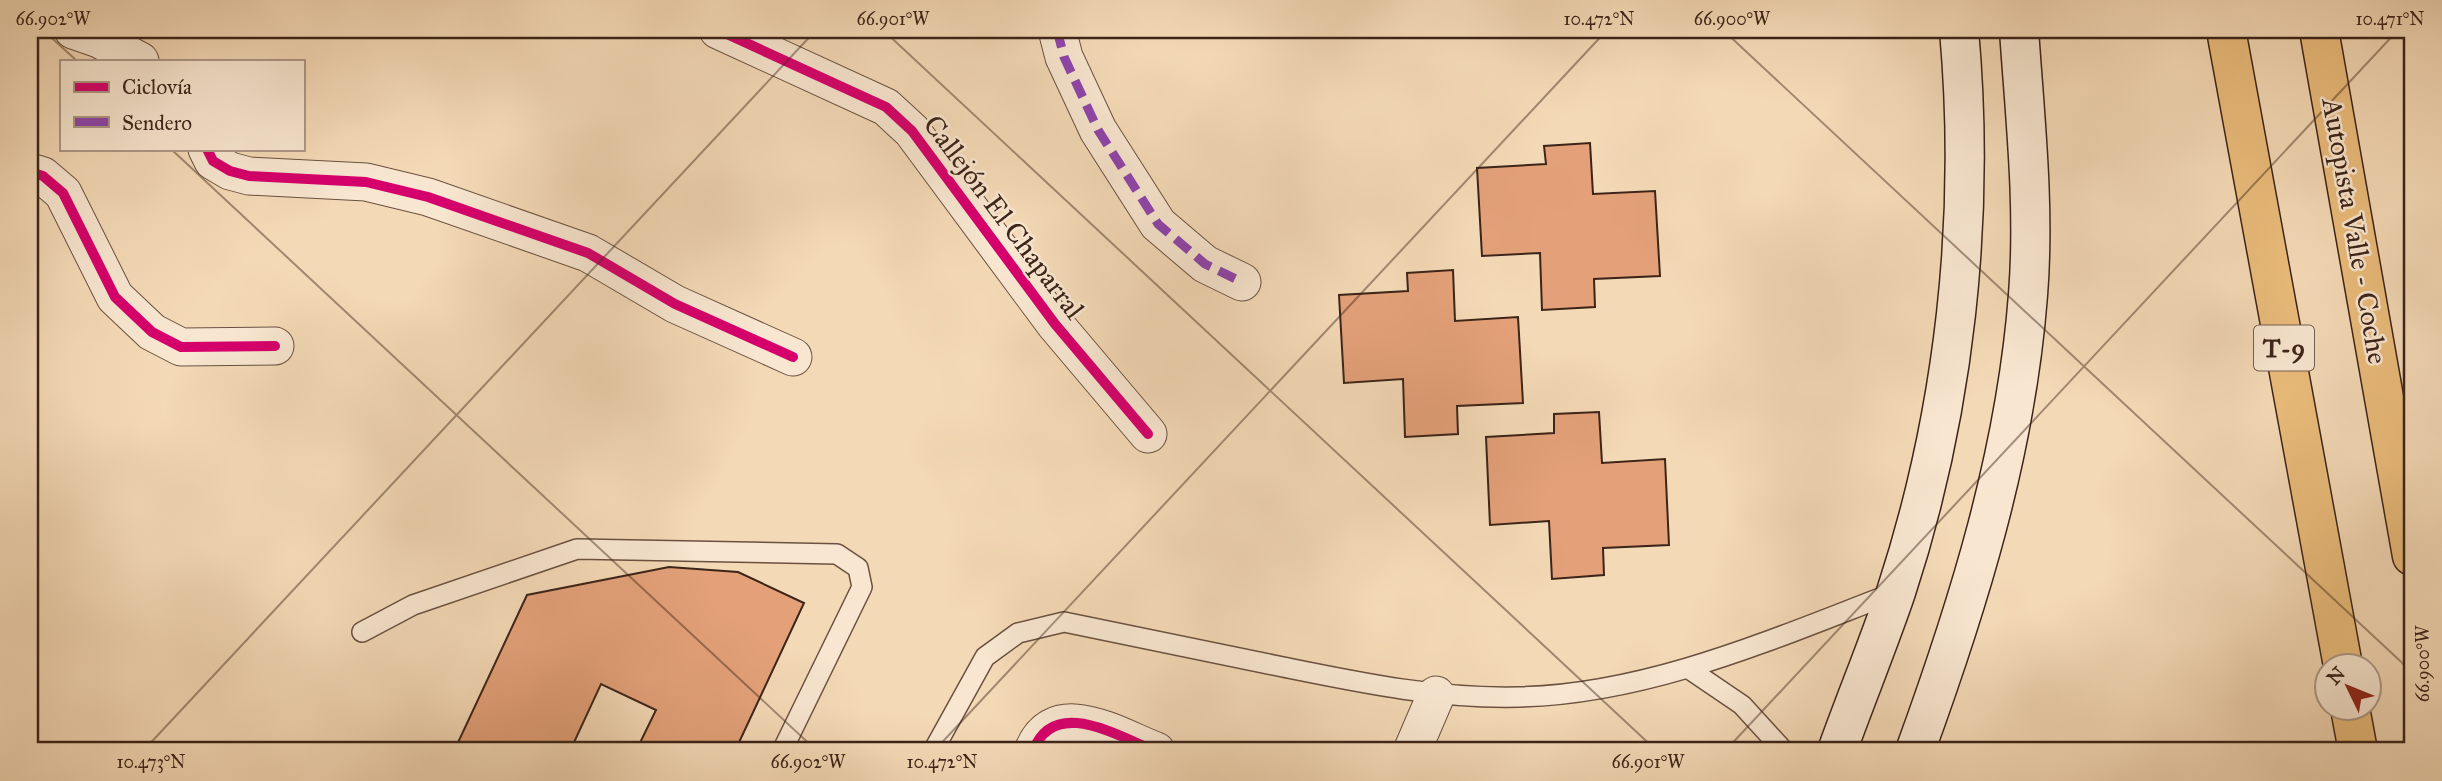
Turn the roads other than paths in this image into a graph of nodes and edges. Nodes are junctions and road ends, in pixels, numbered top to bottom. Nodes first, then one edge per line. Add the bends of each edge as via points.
1 (73, 30) edge
2 (718, 30) edge
3 (1057, 30) edge
4 (1959, 30) edge
5 (2020, 30) edge
6 (2226, 30) edge
7 (2319, 30) edge
8 (138, 60) edge
9 (208, 150) edge
10 (30, 172) edge
11 (1242, 282) dead end
12 (275, 346) dead end
13 (793, 357) dead end
14 (1148, 434) dead end
15 (2412, 556) edge
16 (1896, 592) junction
17 (362, 632) dead end
18 (2340, 652) edge
19 (1689, 669) junction
20 (1437, 695) junction
21 (2353, 722) edge
22 (782, 751) edge
23 (933, 751) edge
24 (1033, 751) edge
25 (1156, 751) edge
26 (1412, 751) edge
27 (1784, 751) edge
28 (1837, 751) edge
29 (1915, 751) edge
30 (2358, 751) edge

1 - 8 street
2 - 14 street, Callejón El Chaparral via 874,101 912,131 1055,324
3 - 11 street via 1064,57 1098,130 1158,224 1205,264
4 - 16 main road via 1965,152 1961,269 1935,444
5 - 29 main road via 2031,228 2013,420 1951,653
6 - 18 highway, T-9
7 - 15 highway, Autopista Valle - Coche
9 - 13 street via 213,161 230,171 366,182 428,197 588,253 675,304
10 - 12 street via 43,176 63,193 115,297 152,332 181,346
16 - 19 lane
16 - 28 main road
17 - 22 lane via 413,605 577,550 837,554 859,568 862,587
19 - 20 lane via 1521,697
19 - 27 lane via 1742,705
20 - 23 lane via 1064,622 1018,633 985,657
20 - 26 street
21 - 30 highway
24 - 25 street via 1040,734 1074,720

